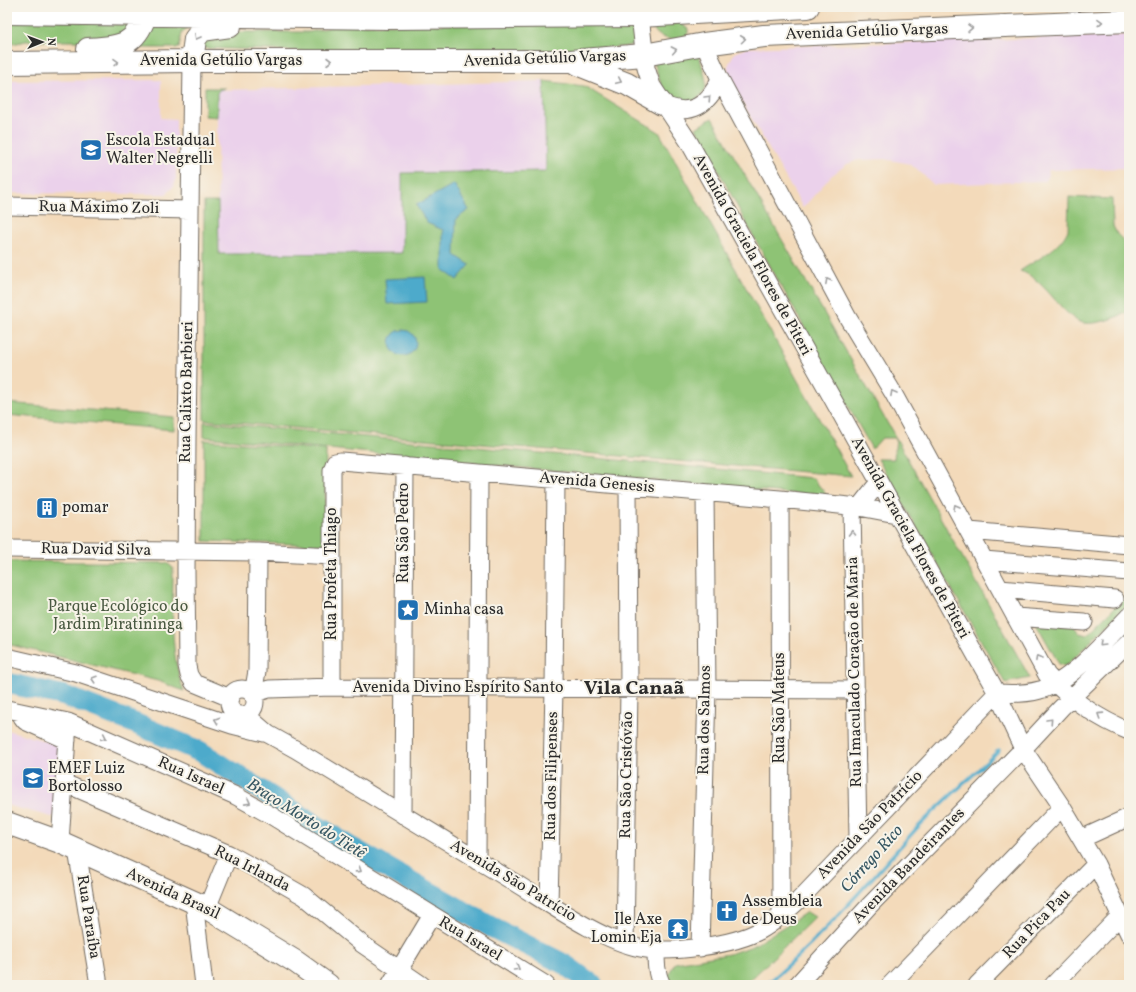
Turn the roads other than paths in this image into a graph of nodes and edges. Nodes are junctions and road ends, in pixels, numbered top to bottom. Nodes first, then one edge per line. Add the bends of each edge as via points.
1 (808, 7) edge
2 (146, 11) edge
3 (639, 11) edge
4 (388, 12) edge
5 (520, 12) edge
6 (7, 13) edge
7 (682, 13) junction
8 (271, 18) junction
9 (1129, 21) edge
10 (704, 44) junction
11 (7, 54) edge
12 (644, 55) junction
13 (192, 61) junction
14 (570, 61) junction
15 (7, 63) edge
16 (720, 79) junction
17 (662, 104) junction
18 (688, 110) junction
19 (689, 142) junction
20 (7, 206) edge
21 (190, 210) junction
22 (334, 462) joint
23 (405, 466) junction
24 (479, 473) junction
25 (556, 480) junction
26 (879, 482) junction
27 (628, 486) junction
28 (705, 493) junction
29 (780, 499) junction
30 (856, 507) junction
31 (896, 514) junction
32 (969, 531) junction
33 (1129, 545) edge
34 (7, 549) edge
35 (186, 551) junction
36 (258, 552) junction
37 (332, 556) junction
38 (984, 560) junction
39 (1129, 572) edge
40 (1000, 589) junction
41 (1115, 599) dead end
42 (1129, 616) edge
43 (1015, 617) junction
44 (1084, 622) dead end
45 (1129, 642) edge
46 (7, 656) edge
47 (1056, 684) junction
48 (332, 687) junction
49 (403, 687) junction
50 (478, 688) junction
51 (554, 688) junction
52 (629, 689) junction
53 (707, 690) junction
54 (780, 690) junction
55 (856, 690) junction
56 (996, 693) junction
57 (253, 694) junction
58 (1073, 697) junction
59 (230, 698) junction
60 (13, 710) edge
61 (246, 715) junction
62 (68, 722) junction
63 (1129, 731) edge
64 (268, 734) junction
65 (67, 740) junction
66 (1023, 749) junction
67 (64, 783) junction
68 (1062, 807) junction
69 (403, 815) junction
70 (1129, 817) edge
71 (7, 823) edge
72 (858, 838) junction
73 (1081, 839) junction
74 (68, 846) junction
75 (229, 854) junction
76 (477, 860) junction
77 (1096, 864) junction
78 (549, 904) junction
79 (201, 905) junction
80 (432, 915) junction
81 (1121, 915) junction
82 (781, 917) junction
83 (1129, 934) edge
84 (624, 944) junction
85 (700, 948) junction
86 (656, 950) junction
87 (399, 969) junction
88 (99, 985) edge
89 (204, 985) edge
90 (328, 985) edge
91 (390, 985) edge
92 (422, 985) edge
93 (546, 985) edge
94 (662, 985) edge
95 (797, 985) edge
96 (890, 985) edge
97 (977, 985) edge
98 (1053, 985) edge

1 - 7 main road, Avenida Getúlio Vargas
2 - 6 main road, Avenida Getúlio Vargas
2 - 8 main road, Avenida Getúlio Vargas
2 - 11 main road via 138,31 122,46
3 - 5 main road, Avenida Getúlio Vargas
3 - 7 main road, Avenida Getúlio Vargas
3 - 12 street, Avenida Graciela Flores de Piteri
4 - 5 main road, Avenida Getúlio Vargas
4 - 8 main road, Avenida Getúlio Vargas
7 - 10 main road
8 -> 13 main road via 258,24 202,30 195,38
10 -> 9 main road, Avenida Getúlio Vargas via 764,36
12 -> 10 main road, Avenida Getúlio Vargas
10 - 16 street
12 - 14 main road, Avenida Getúlio Vargas
12 - 17 street, Avenida Graciela Flores de Piteri via 652,86
13 -> 14 main road, Avenida Getúlio Vargas
15 -> 13 main road, Avenida Getúlio Vargas
13 - 21 street, Rua Calixto Barbieri
14 -> 17 main road via 620,81
18 -> 16 street via 708,100
32 -> 16 street via 892,391 850,322
17 - 18 street via 672,109
17 - 19 street, Avenida Graciela Flores de Piteri
18 - 19 street, Avenida Graciela Flores de Piteri via 685,128
19 - 26 street, Avenida Graciela Flores de Piteri
20 - 21 street, Rua Máximo Zoli
21 - 35 street, Rua Calixto Barbieri
22 - 23 street, Avenida Genesis via 341,460
22 - 37 street, Rua Profeta Thiago
23 - 24 street, Avenida Genesis
23 - 49 street, Rua São Pedro
24 - 25 street, Avenida Genesis
24 - 50 street
25 - 27 street, Avenida Genesis
25 - 51 street, Rua dos Filipenses
26 - 30 street
26 - 31 street, Avenida Graciela Flores de Piteri
27 - 28 street, Avenida Genesis
27 - 52 street, Rua São Cristóvão
28 - 29 street, Avenida Genesis
28 - 53 street, Rua dos Salmos
29 - 30 street, Avenida Genesis
29 - 54 street, Rua São Mateus
30 - 31 street, Avenida Genesis
55 -> 30 street, Rua Imaculado Coração de Maria
31 - 56 street, Avenida Graciela Flores de Piteri
32 - 33 street
32 - 38 street
34 - 35 street, Rua David Silva
35 - 36 street, Rua David Silva
35 - 59 street, Rua Calixto Barbieri via 186,643 189,675 194,683
36 - 37 street, Rua David Silva
36 - 57 street via 257,671
37 - 48 street, Rua Profeta Thiago
38 - 39 street
38 - 40 street
40 - 41 street
40 - 43 street
42 -> 47 street via 1073,671
43 - 44 street
47 -> 43 street via 1048,675
45 - 58 street, Avenida Bandeirantes
64 -> 46 street via 232,725 76,674
47 - 56 street via 1028,692
47 - 58 street
48 - 49 street, Avenida Divino Espírito Santo
48 - 57 street, Avenida Divino Espírito Santo via 269,689
49 - 50 street, Avenida Divino Espírito Santo
49 - 69 street, Rua São Pedro
50 - 51 street, Avenida Divino Espírito Santo
50 - 76 street
51 - 52 street, Avenida Divino Espírito Santo
51 - 78 street, Rua dos Filipenses
52 - 53 street, Avenida Divino Espírito Santo
52 - 84 street, Rua São Cristóvão
53 - 54 street, Avenida Divino Espírito Santo
53 - 85 street, Rua dos Salmos
54 - 55 street, Avenida Divino Espírito Santo
54 - 82 street, Rua São Mateus
55 - 72 street, Rua Imaculado Coração de Maria
56 - 66 street, Avenida Graciela Flores de Piteri
56 - 72 street, Avenida São Patrício
57 - 59 street via 241,689 233,692
57 - 61 street via 255,706
63 -> 58 street via 1115,725
66 -> 58 street, Avenida Bandeirantes
59 - 61 street via 229,705 234,713
60 - 62 street, Rua Israel
60 - 65 street via 25,722
61 - 64 street, Avenida São Patrício
62 - 65 street, Rua Paraíba
62 -> 80 street, Rua Israel via 242,799
64 - 69 street, Avenida São Patrício
65 - 67 street, Rua Paraíba
66 - 68 street, Avenida Graciela Flores de Piteri
66 - 95 street, Avenida Bandeirantes via 869,906
67 - 74 street, Rua Paraíba
67 - 75 street, Rua Irlanda
68 - 73 street, Avenida Graciela Flores de Piteri
68 - 96 street
69 - 76 street, Avenida São Patrício
70 - 73 street
71 - 74 main road, Avenida Brasil
72 - 82 street, Avenida São Patrício
73 - 77 street, Avenida Graciela Flores de Piteri
74 - 79 main road, Avenida Brasil
74 - 88 street, Rua Paraíba
75 - 79 street
75 - 87 street, Rua Irlanda via 304,896 362,944
76 - 78 street, Avenida São Patrício
77 - 81 street, Avenida Graciela Flores de Piteri
77 - 97 street, Rua Pica Pau
78 - 84 street, Avenida São Patrício
79 - 89 street
79 - 90 main road, Avenida Brasil via 296,962
80 - 87 street
80 -> 93 street, Rua Israel
81 - 83 street, Avenida Graciela Flores de Piteri
81 - 98 street
82 - 85 street, Avenida São Patrício via 760,931
84 - 86 street, Avenida São Patrício
85 - 86 street, Avenida São Patrício
86 - 94 street via 656,965
87 - 91 street
87 - 92 street, Rua Irlanda

